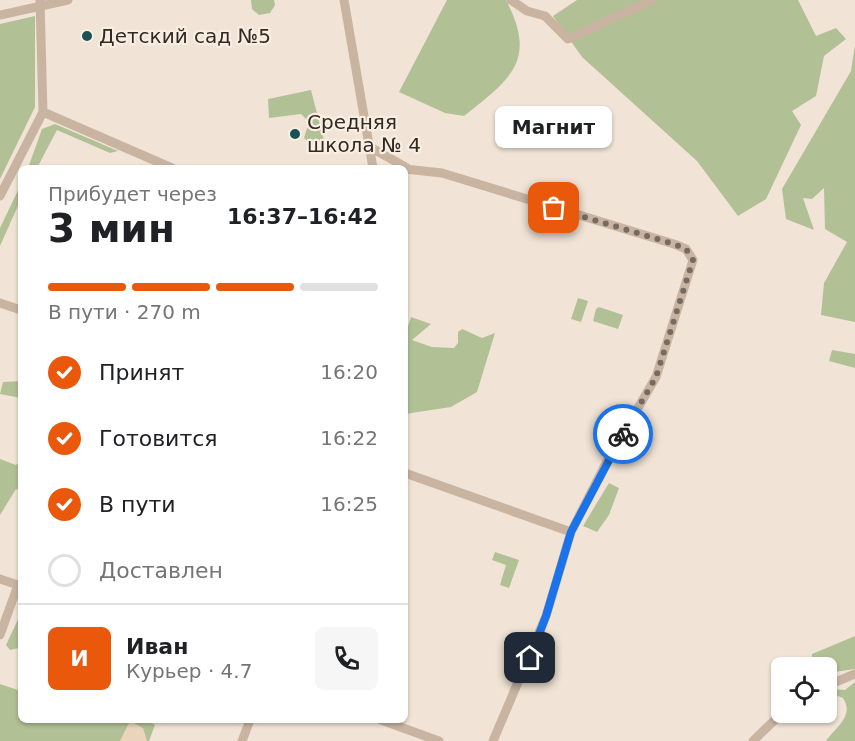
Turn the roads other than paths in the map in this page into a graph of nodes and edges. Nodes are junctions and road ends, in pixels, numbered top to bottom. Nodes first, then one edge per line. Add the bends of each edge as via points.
1 (68, 0) edge
2 (344, 0) edge
3 (511, 0) edge
4 (652, 0) edge
5 (40, 3) edge
6 (0, 15) edge
7 (43, 112) junction
8 (370, 147) junction
9 (165, 165) edge
10 (373, 165) edge
11 (399, 165) edge
12 (408, 169) edge
13 (0, 196) edge
14 (0, 303) edge
15 (18, 309) edge
16 (408, 474) edge
17 (571, 532) junction
18 (0, 579) edge
19 (18, 585) edge
20 (18, 591) edge
21 (0, 635) edge
22 (855, 674) edge
23 (837, 681) edge
24 (249, 723) edge
25 (389, 723) edge
26 (772, 723) edge
27 (242, 741) edge
28 (439, 741) edge
29 (493, 741) edge
30 (753, 741) edge

1 - 5 street
2 - 8 street
3 - 4 street via 527,11 545,16 568,39
5 - 6 street
5 - 7 street
7 - 9 street
7 - 13 street
8 - 10 street
8 - 11 street
12 - 17 street via 442,173 674,244 686,249 693,260 656,377
14 - 15 street
16 - 17 street
17 - 29 street via 546,616
18 - 19 street
20 - 21 street
22 - 23 street
24 - 27 street
25 - 28 street
26 - 30 street

